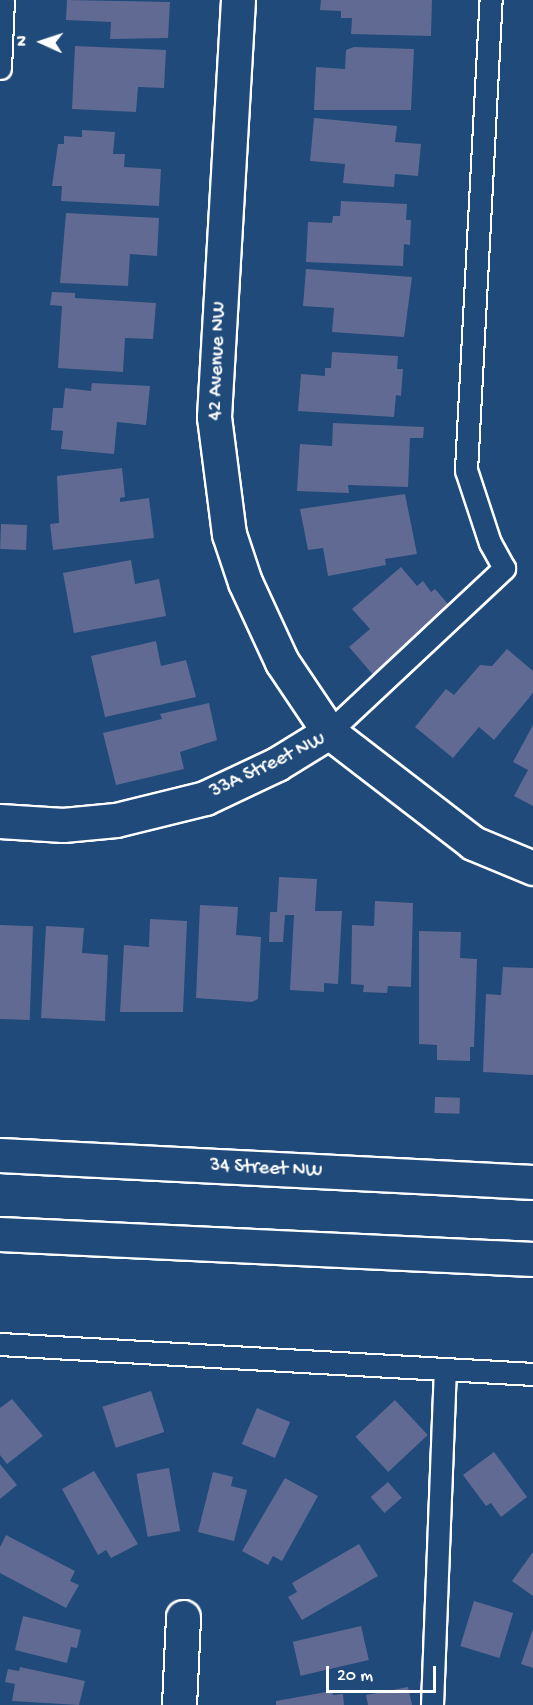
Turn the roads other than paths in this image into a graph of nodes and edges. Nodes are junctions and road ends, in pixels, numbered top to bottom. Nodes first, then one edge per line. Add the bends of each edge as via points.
1 (3, 0) edge
2 (238, 0) edge
3 (491, 0) edge
4 (0, 68) edge
5 (329, 732) junction
6 (0, 821) edge
7 (533, 868) edge
8 (0, 1155) edge
9 (533, 1182) edge
10 (0, 1234) edge
11 (533, 1260) edge
12 (0, 1344) edge
13 (445, 1369) junction
14 (533, 1374) edge
15 (183, 1617) dead end
16 (179, 1705) edge
17 (432, 1705) edge

1 - 4 lane
2 - 5 street, 42 Avenue NW via 214,417 229,534 245,582 282,662
3 - 5 lane via 466,470 490,543 504,568
5 - 6 street, 33A Street NW via 277,764 205,798 116,820 63,825
5 - 7 street, 33A Street NW via 473,843
8 - 9 street, 34 Street NW
10 - 11 street
12 - 13 lane
13 - 14 lane
13 - 17 lane
15 - 16 street

